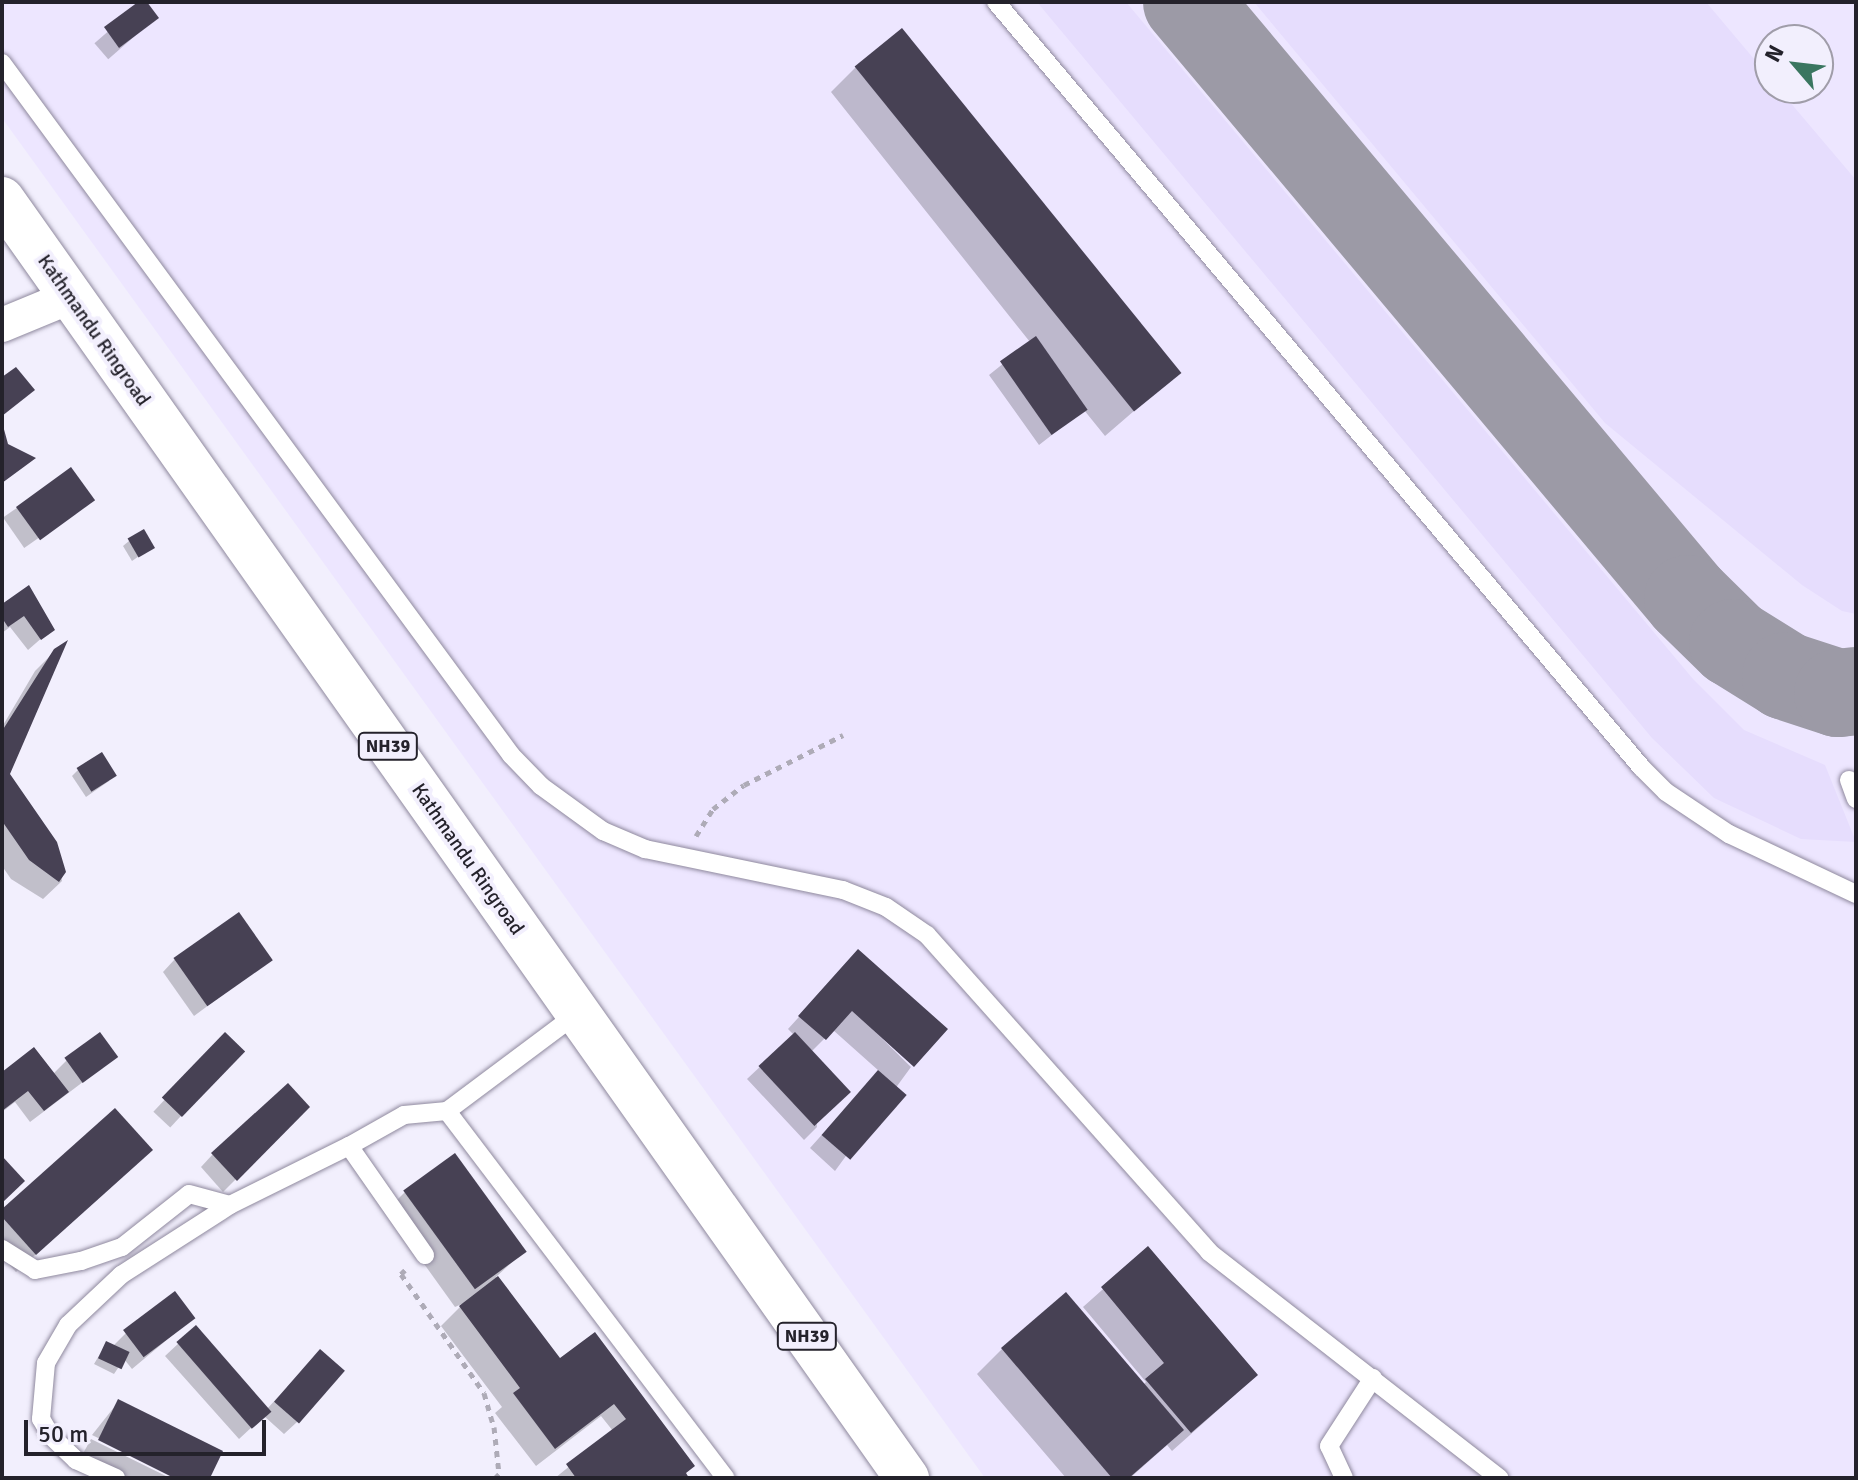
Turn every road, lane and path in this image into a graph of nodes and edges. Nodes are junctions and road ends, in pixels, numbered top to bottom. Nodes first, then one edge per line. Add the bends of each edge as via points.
1 (996, 2) edge
2 (2, 63) edge
3 (2, 199) edge
4 (70, 297) junction
5 (2, 325) edge
6 (843, 735) dead end
7 (1849, 780) dead end
8 (1856, 799) edge
9 (693, 861) junction
10 (1856, 894) edge
11 (578, 1013) junction
12 (447, 1111) junction
13 (349, 1146) junction
14 (230, 1205) junction
15 (2, 1249) edge
16 (425, 1255) joint
17 (1373, 1378) junction
18 (116, 1478) edge
19 (495, 1478) edge
20 (726, 1478) edge
21 (907, 1478) edge
22 (1344, 1478) edge
23 (1499, 1478) edge

1 - 10 lane via 1641,767 1666,792 1729,834
2 - 9 lane via 511,755 541,786 603,831
3 - 4 highway, Kathmandu Ringroad / NH39
4 - 5 street
4 - 11 highway, Kathmandu Ringroad / NH39
6 - 9 path via 744,785 713,809 698,826
7 - 8 lane
9 - 17 lane via 843,890 886,907 927,935 1209,1252
11 - 12 lane
11 - 21 highway, Kathmandu Ringroad / NH39
12 - 13 lane via 404,1115
12 - 20 lane
13 - 14 lane
13 - 16 lane
14 - 15 lane via 189,1194 122,1247 35,1270
14 - 18 lane via 121,1275 68,1325 46,1363 41,1419 51,1436 76,1460
16 - 19 path via 401,1274 484,1393 494,1427 499,1474
17 - 22 lane via 1329,1446
17 - 23 lane

